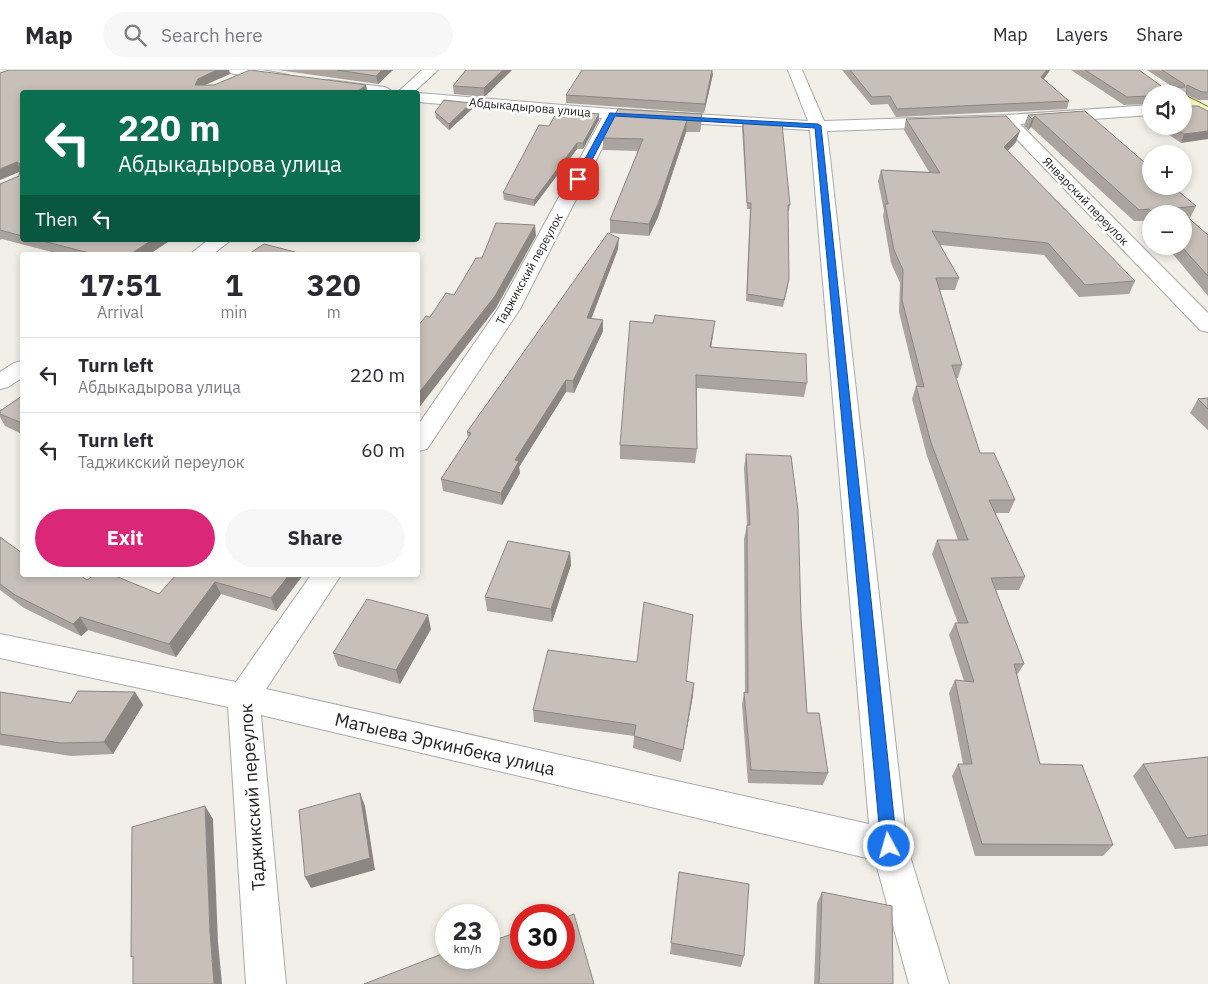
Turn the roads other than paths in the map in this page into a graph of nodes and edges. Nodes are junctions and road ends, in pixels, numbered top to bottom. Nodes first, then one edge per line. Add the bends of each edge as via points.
1 (431, 70) edge
2 (796, 70) edge
3 (238, 74) edge
4 (297, 80) edge
5 (316, 83) edge
6 (369, 90) edge
7 (407, 90) edge
8 (420, 96) edge
9 (1142, 111) edge
10 (612, 114) junction
11 (1007, 120) junction
12 (818, 126) junction
13 (218, 242) edge
14 (204, 252) edge
15 (1208, 325) edge
16 (20, 369) edge
17 (0, 382) edge
18 (420, 440) edge
19 (326, 577) edge
20 (0, 646) edge
21 (243, 697) junction
22 (889, 846) junction
23 (266, 984) edge
24 (929, 984) edge

1 - 7 street
2 - 12 street
3 - 4 street
5 - 6 street
8 - 10 street, Абдыкадырова улица
9 - 11 street, Абдыкадырова улица
10 - 12 street, Абдыкадырова улица
10 - 18 street, Таджикский переулок via 509,309
11 - 12 street, Абдыкадырова улица
11 - 15 street, Январский переулок
12 - 22 street
13 - 14 street
16 - 17 street
19 - 21 street, Таджикский переулок
20 - 21 street, Матыева Эркинбека улица
21 - 22 street, Матыева Эркинбека улица
21 - 23 street, Таджикский переулок
22 - 24 street

